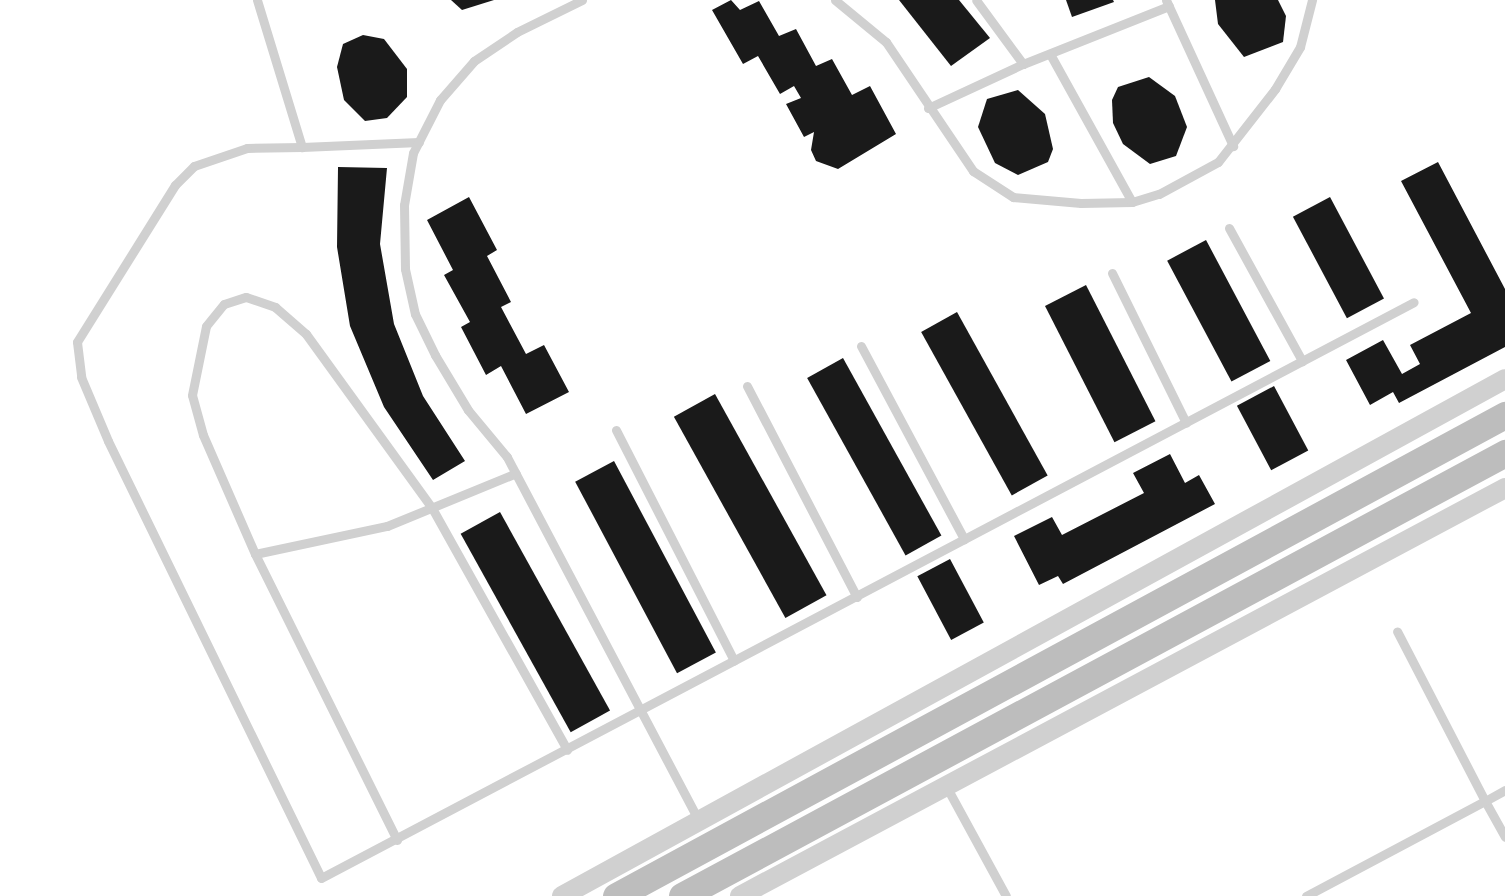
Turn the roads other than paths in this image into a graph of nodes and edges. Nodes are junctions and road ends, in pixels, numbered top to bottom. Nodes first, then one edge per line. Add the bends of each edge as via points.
1 (257, 0) edge
2 (835, 0) edge
3 (976, 0) edge
4 (1312, 0) edge
5 (577, 1) edge
6 (1167, 3) edge
7 (1050, 54) junction
8 (1023, 64) junction
9 (928, 108) junction
10 (419, 142) junction
11 (1233, 146) junction
12 (302, 147) junction
13 (1132, 202) junction
14 (1229, 228) dead end
15 (1112, 273) dead end
16 (1414, 302) dead end
17 (861, 346) dead end
18 (1302, 361) junction
19 (1505, 379) edge
20 (747, 386) dead end
21 (1505, 415) edge
22 (1186, 423) junction
23 (616, 430) dead end
24 (1505, 453) edge
25 (516, 473) junction
26 (1505, 488) edge
27 (432, 508) junction
28 (964, 539) junction
29 (255, 554) junction
30 (857, 597) junction
31 (1397, 631) dead end
32 (734, 662) junction
33 (642, 710) junction
34 (567, 750) junction
35 (946, 786) junction
36 (1505, 790) edge
37 (1485, 801) junction
38 (699, 821) junction
39 (1505, 837) edge
40 (397, 840) junction
41 (562, 896) edge
42 (616, 896) edge
43 (682, 896) edge
44 (740, 896) edge
45 (1006, 896) edge
46 (1306, 896) edge

1 - 12 lane
2 - 9 lane via 886,42
3 - 8 lane
4 - 11 lane via 1299,46
5 - 10 lane via 517,32 474,61 440,100
6 - 7 lane
6 - 11 lane
7 - 8 lane
7 - 13 lane
8 - 9 lane
9 - 13 lane via 973,171 1013,197
10 - 12 lane
10 - 25 lane via 404,205 405,269 415,314 468,410
11 - 13 lane via 1187,182
12 - 40 lane via 214,155 175,185 77,342 81,377 321,878
14 - 18 lane
15 - 22 lane
16 - 18 lane
17 - 28 lane
18 - 22 lane
19 - 38 street
20 - 30 lane
21 - 42 street
22 - 28 lane
23 - 32 lane
24 - 43 street
25 - 27 lane
25 - 33 lane
26 - 35 street
27 - 29 lane via 387,526
27 - 29 lane via 306,334 275,307 246,297 224,304 206,326 192,395 203,435
27 - 34 lane
28 - 30 lane
29 - 40 lane
30 - 32 lane
31 - 37 lane
32 - 33 lane
33 - 34 lane
33 - 38 lane
34 - 40 lane
35 - 44 street
35 - 45 lane
36 - 37 lane
37 - 39 lane
37 - 46 lane
38 - 41 street

